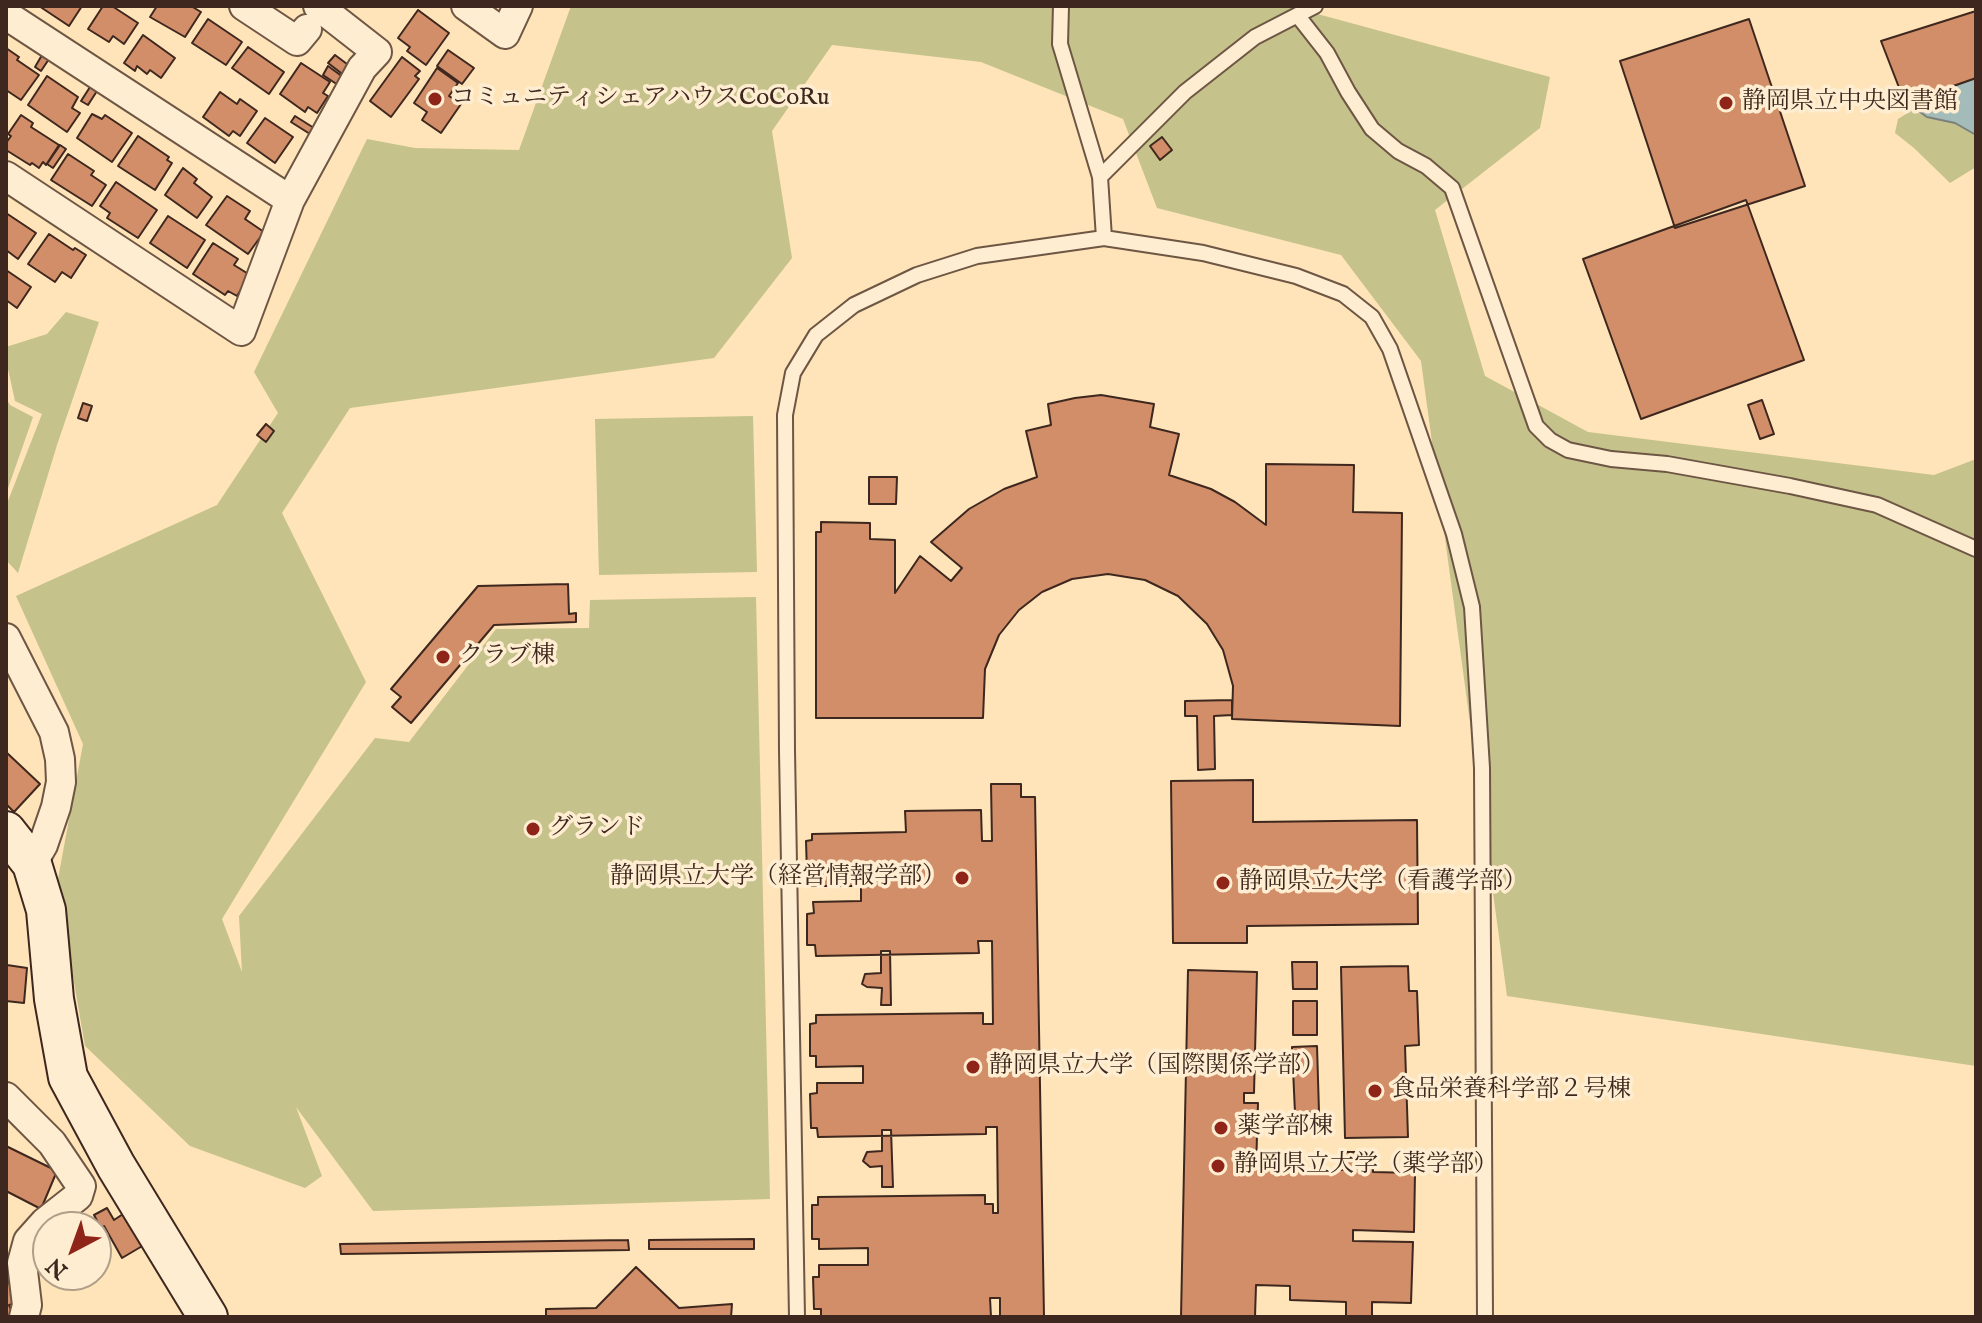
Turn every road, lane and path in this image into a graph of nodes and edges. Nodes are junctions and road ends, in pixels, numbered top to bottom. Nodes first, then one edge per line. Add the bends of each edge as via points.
1 (244, 6) edge
2 (466, 6) edge
3 (518, 6) edge
4 (1061, 6) edge
5 (1315, 6) edge
6 (6, 15) edge
7 (1298, 16) junction
8 (312, 18) edge
9 (6, 176) edge
10 (1100, 177) junction
11 (290, 200) junction
12 (1104, 238) junction
13 (1976, 549) edge
14 (6, 638) edge
15 (6, 831) edge
16 (32, 864) junction
17 (6, 1097) edge
18 (24, 1317) edge
19 (208, 1317) edge
20 (797, 1317) edge
21 (1485, 1317) edge

1 - 8 street via 297,41
2 - 3 street via 505,34
4 - 10 lane via 1060,44
5 - 7 lane
6 - 11 street
7 - 10 lane via 1255,37 1185,92
7 - 13 lane via 1372,129 1452,188 1536,426 1550,440 1568,450 1611,459 1667,464 1877,505
8 - 11 street via 377,52 362,68
9 - 11 street via 241,331
10 - 12 lane
12 - 20 lane via 977,256 917,275 854,305 816,335 793,373 785,415
12 - 21 lane via 1203,253 1296,276 1343,294 1372,317 1390,349 1454,534 1472,607 1482,768
14 - 16 street via 54,732 60,759 56,807
15 - 16 street
16 - 19 street via 46,910 68,1077
17 - 18 street via 52,1143 81,1186 78,1196 28,1241 22,1263

